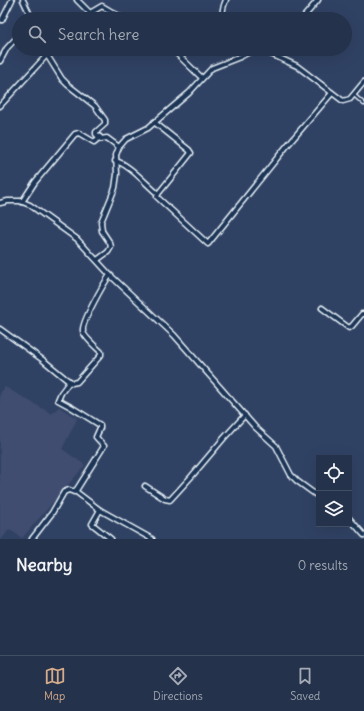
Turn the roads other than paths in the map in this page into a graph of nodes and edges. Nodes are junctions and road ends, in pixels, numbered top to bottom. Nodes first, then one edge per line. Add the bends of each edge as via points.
1 (12, 0) edge
2 (23, 0) edge
3 (77, 0) edge
4 (226, 0) edge
5 (318, 0) edge
6 (29, 12) edge
7 (89, 12) edge
8 (92, 12) edge
9 (112, 12) edge
10 (222, 12) edge
11 (308, 12) edge
12 (2, 20) dead end
13 (12, 43) edge
14 (46, 56) edge
15 (48, 56) edge
16 (179, 56) edge
17 (242, 56) edge
18 (275, 56) edge
19 (0, 61) edge
20 (202, 78) junction
21 (364, 82) edge
22 (332, 93) junction
23 (354, 95) junction
24 (364, 104) edge
25 (0, 106) edge
26 (154, 122) junction
27 (100, 137) junction
28 (119, 147) junction
29 (116, 161) junction
30 (158, 194) junction
31 (22, 202) junction
32 (0, 203) edge
33 (97, 260) junction
34 (110, 275) junction
35 (322, 308) dead end
36 (364, 314) edge
37 (0, 329) edge
38 (70, 381) junction
39 (245, 416) junction
40 (145, 486) dead end
41 (75, 491) junction
42 (316, 495) edge
43 (100, 510) junction
44 (352, 521) edge
45 (363, 531) edge
46 (32, 539) edge
47 (111, 539) edge
48 (152, 539) edge

1 - 12 street
2 - 6 street
3 - 7 street
4 - 10 street
5 - 11 street
8 - 9 street via 102,6
13 - 19 street
14 - 25 street
15 - 27 street via 62,79 95,106 105,120 105,124 96,132
16 - 20 street
17 - 20 street via 212,68
18 - 22 street via 297,66
20 - 26 street via 189,93
21 - 23 street
22 - 23 street via 343,101 350,100
22 - 30 street via 208,244 156,196
23 - 24 lane
26 - 28 street via 126,139
26 - 30 street via 191,153
27 - 28 street via 107,138
27 - 31 street via 94,142 79,132 74,134
28 - 29 street
29 - 30 street via 121,162
29 - 33 street via 115,188 101,222 102,230 111,247
31 - 32 street
31 - 33 street via 77,239
33 - 34 street
34 - 38 street via 96,297 83,328 84,334 102,355 77,382
34 - 39 street via 174,335
35 - 36 street via 349,328
37 - 38 street
38 - 41 street via 58,400 100,425 96,437 104,446
39 - 40 street via 170,500
39 - 42 street via 276,446 291,475
41 - 43 street
41 - 46 street via 64,492
43 - 47 street via 92,524
43 - 48 street
44 - 45 street

